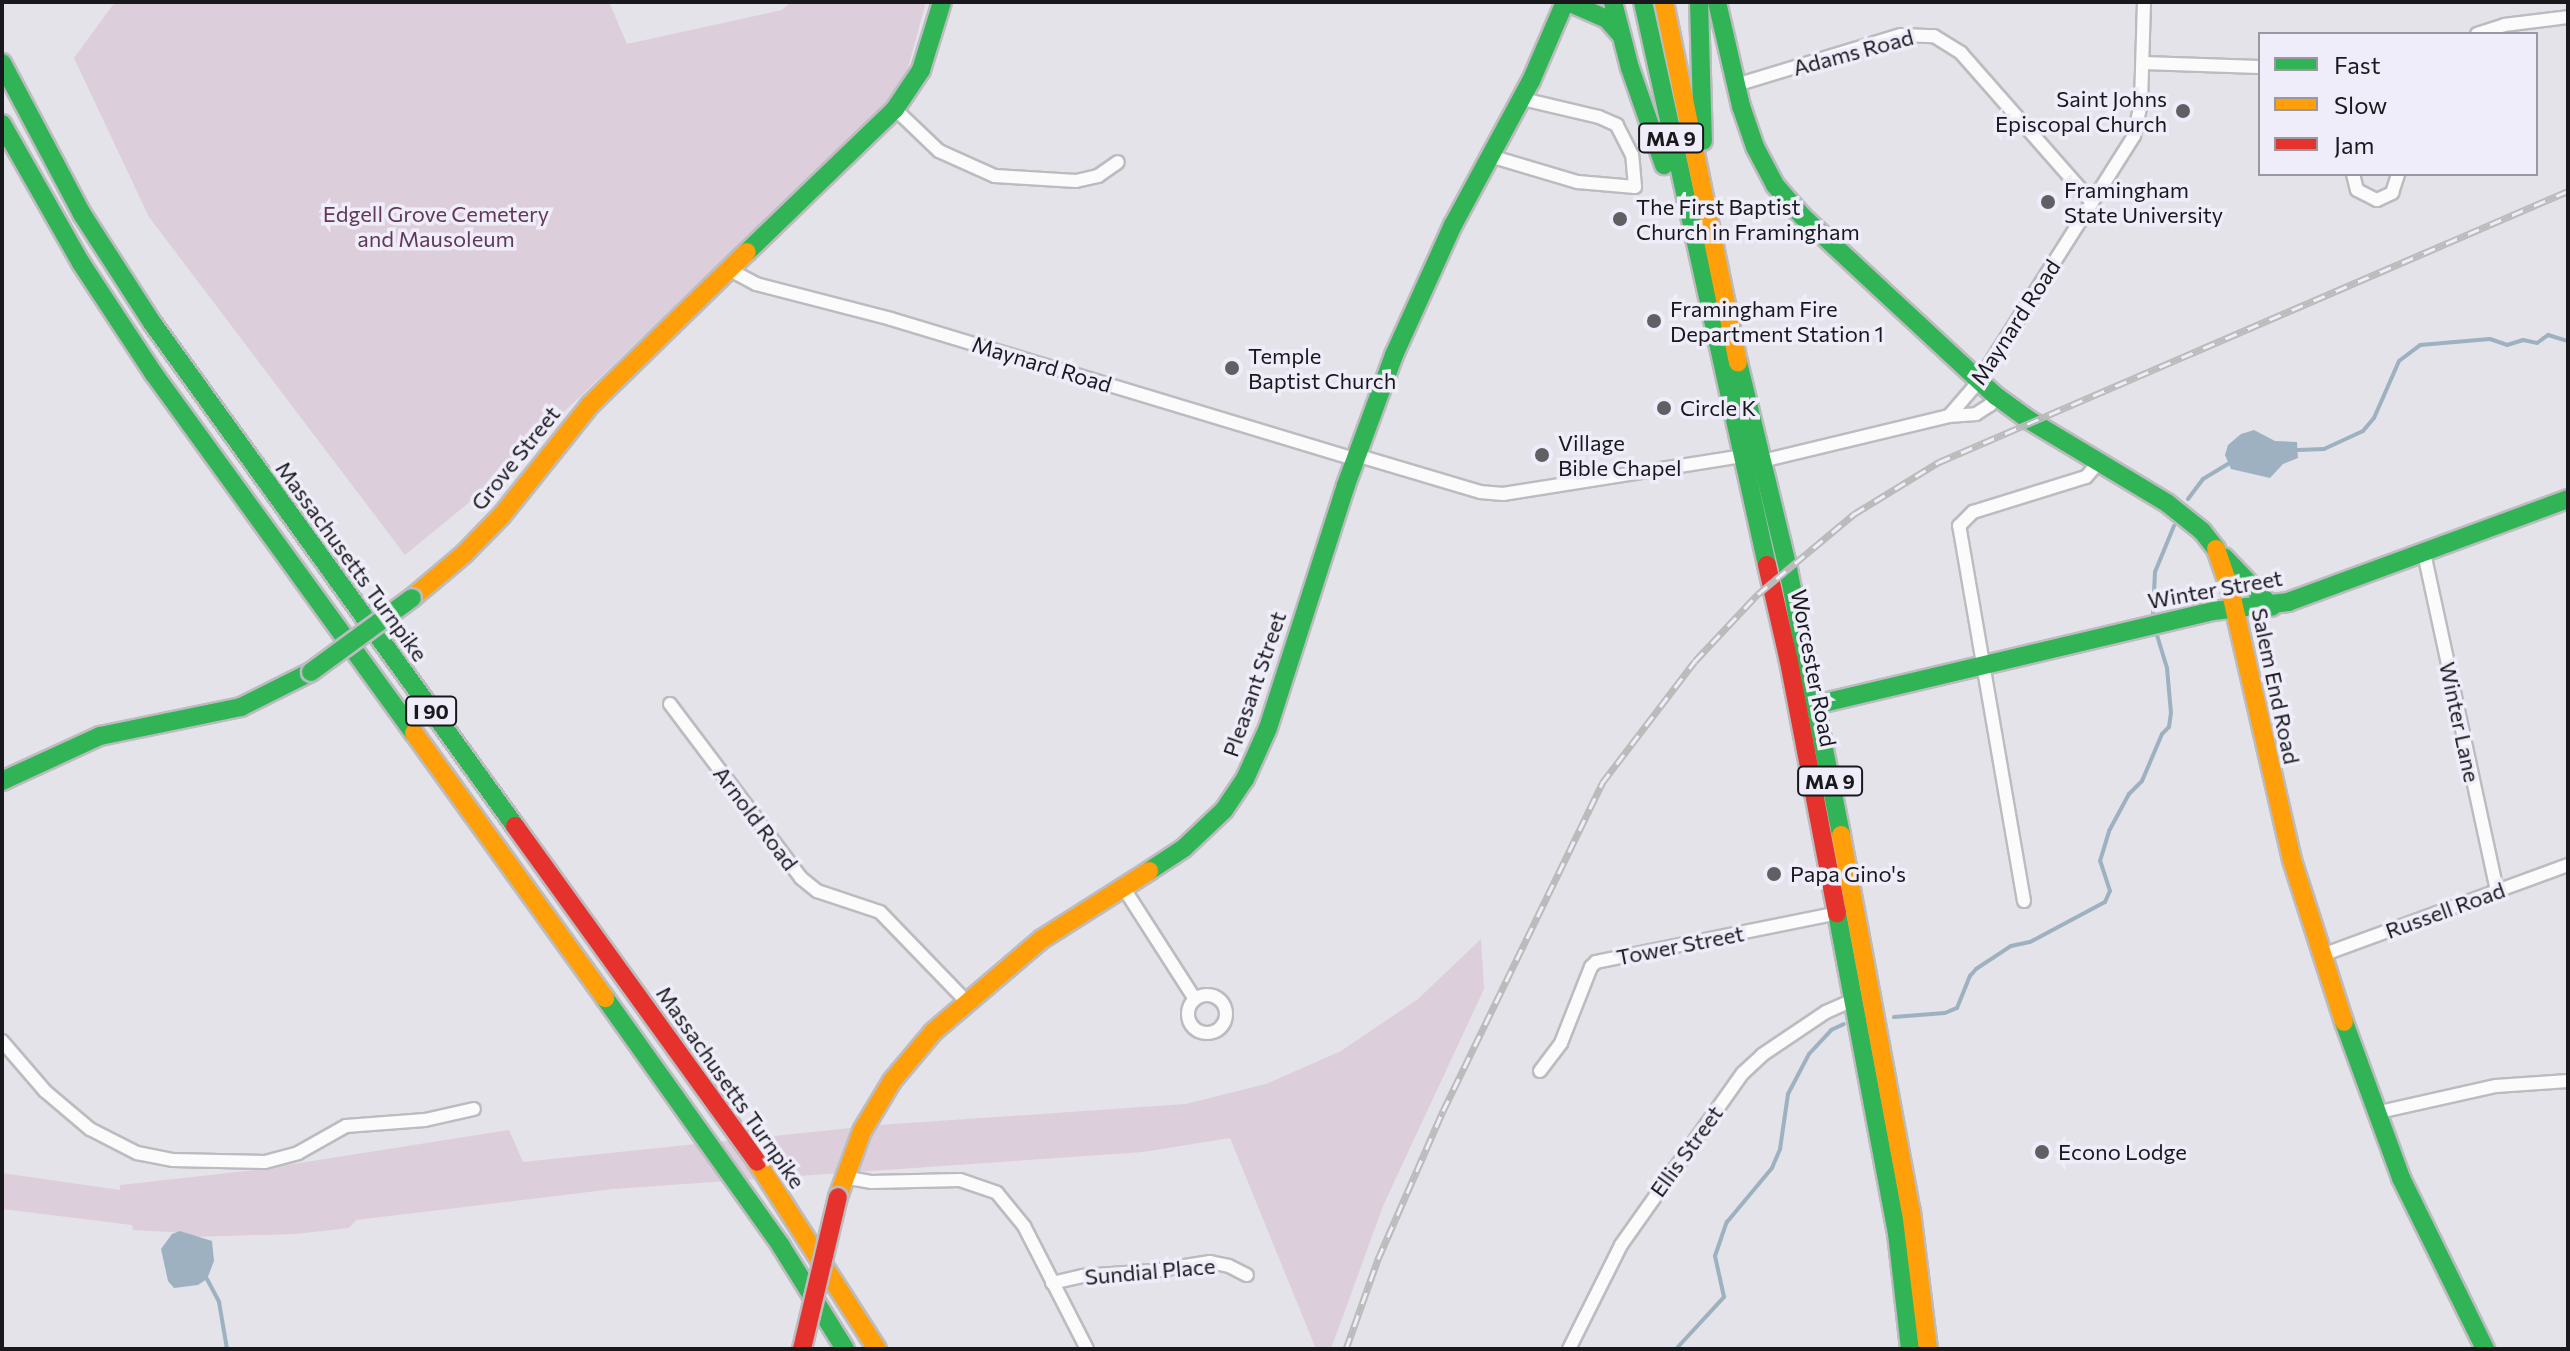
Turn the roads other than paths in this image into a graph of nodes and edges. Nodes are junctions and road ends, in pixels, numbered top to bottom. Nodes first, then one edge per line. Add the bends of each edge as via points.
1 (942, 2) edge
2 (1567, 2) edge
3 (1613, 2) edge
4 (1643, 2) edge
5 (1664, 2) edge
6 (1699, 2) edge
7 (1717, 2) edge
8 (2144, 2) edge
9 (2568, 17) edge
10 (2483, 32) edge
11 (1620, 34) junction
12 (2, 63) edge
13 (2143, 63) junction
14 (2258, 67) edge
15 (1736, 85) junction
16 (1522, 99) junction
17 (895, 109) junction
18 (2, 124) edge
19 (1490, 156) junction
20 (1118, 162) dead end
21 (2354, 176) edge
22 (2397, 176) edge
23 (2092, 202) junction
24 (1708, 218) junction
25 (730, 270) junction
26 (1700, 273) junction
27 (1979, 381) junction
28 (1996, 396) junction
29 (1949, 416) junction
30 (1742, 456) junction
31 (1356, 457) junction
32 (1762, 461) junction
33 (2100, 461) junction
34 (2568, 499) edge
35 (2217, 550) junction
36 (2424, 553) junction
37 (2272, 607) junction
38 (2234, 609) junction
39 (1982, 664) junction
40 (670, 704) dead end
41 (1815, 705) junction
42 (2, 781) edge
43 (2568, 865) edge
44 (1123, 887) junction
45 (2497, 892) junction
46 (2024, 901) dead end
47 (1838, 913) junction
48 (2322, 955) junction
49 (1195, 999) dead end
50 (1855, 999) junction
51 (966, 1001) junction
52 (2, 1041) edge
53 (1540, 1071) dead end
54 (2568, 1081) edge
55 (474, 1109) dead end
56 (2375, 1113) junction
57 (843, 1177) junction
58 (1247, 1275) dead end
59 (1052, 1283) junction
60 (802, 1349) edge
61 (845, 1349) edge
62 (877, 1349) edge
63 (1087, 1349) edge
64 (1569, 1349) edge
65 (1910, 1349) edge
66 (1928, 1349) edge
67 (2485, 1349) edge

1 - 17 main road, Grove Street via 921,70
2 - 11 main road via 1607,19
2 - 16 main road, Pleasant Street
3 - 11 main road
4 - 26 main road, Worcester Road / MA 9
5 - 24 main road, Worcester Road / MA 9
6 - 24 main road
7 - 15 main road, Salem End Road
8 - 13 street, Maynard Road
9 - 10 street
11 - 26 main road
12 - 62 main road, Massachusetts Turnpike / I 90 via 82,214 153,324 749,1151
13 - 14 street
13 - 23 street, Maynard Road via 2138,124
15 - 23 street, Adams Road via 1901,35 1934,36 1961,53
15 - 27 main road, Salem End Road via 1755,147 1789,202
16 - 19 main road, Pleasant Street
16 - 19 street via 1617,125 1632,155 1635,187 1578,182
17 - 20 street via 939,151 995,176 1076,181 1098,176
17 - 25 main road, Grove Street
18 - 61 main road, I 90 via 73,251 154,374 707,1138
19 - 31 main road, Pleasant Street via 1408,322
21 - 22 street via 2357,190 2377,200 2392,193
23 - 27 street, Maynard Road
24 - 32 main road, Worcester Road / MA 9
25 - 31 street, Maynard Road via 756,284
25 - 42 main road, Grove Street, bridge via 590,405 483,535 412,598 311,672 241,707 100,736
26 - 30 main road, Worcester Road / MA 9
27 - 28 main road, Salem End Road
27 - 29 street, Maynard Road
28 - 29 street, Maynard Road via 1983,411
28 - 33 main road, Salem End Road
29 - 32 street, Maynard Road
30 - 31 street, Maynard Road via 1491,494
30 - 47 main road, Worcester Road / MA 9
31 - 44 main road, Pleasant Street via 1268,728 1245,779 1199,835
32 - 41 main road, Worcester Road / MA 9
33 - 35 main road, Salem End Road via 2181,513
33 - 39 street via 2086,477 1973,512 1960,523
34 - 36 main road, Winter Street
35 - 37 main road
35 - 38 main road, Salem End Road
36 - 37 main road, Winter Street
36 - 45 street, Winter Lane
37 - 38 main road, Winter Street
38 - 39 main road, Winter Street
38 - 48 main road, Salem End Road via 2279,811
39 - 41 main road, Winter Street
39 - 46 street
40 - 51 street, Arnold Road via 801,878 817,891 880,912
41 - 66 main road, Worcester Road / MA 9 via 1911,1211
43 - 45 street, Russell Road
44 - 49 street
44 - 51 main road, Pleasant Street via 1042,939
45 - 48 street, Russell Road
47 - 50 main road, Worcester Road / MA 9
47 - 53 street, Tower Street via 1596,962 1561,1043
48 - 56 main road, Salem End Road
50 - 64 street, Ellis Street via 1804,1027 1743,1073 1625,1239
50 - 65 main road, Worcester Road / MA 9 via 1897,1233
51 - 57 main road, Pleasant Street via 892,1081
52 - 55 street via 45,1091 90,1129 137,1153 173,1160 265,1162 298,1153 346,1126 425,1120
54 - 56 street via 2496,1086
56 - 67 main road, Salem End Road via 2411,1200
57 - 59 street via 871,1182 960,1180 986,1186 1016,1213
57 - 60 main road, Pleasant Street, bridge
58 - 59 street, Sundial Place via 1210,1262
59 - 63 street

